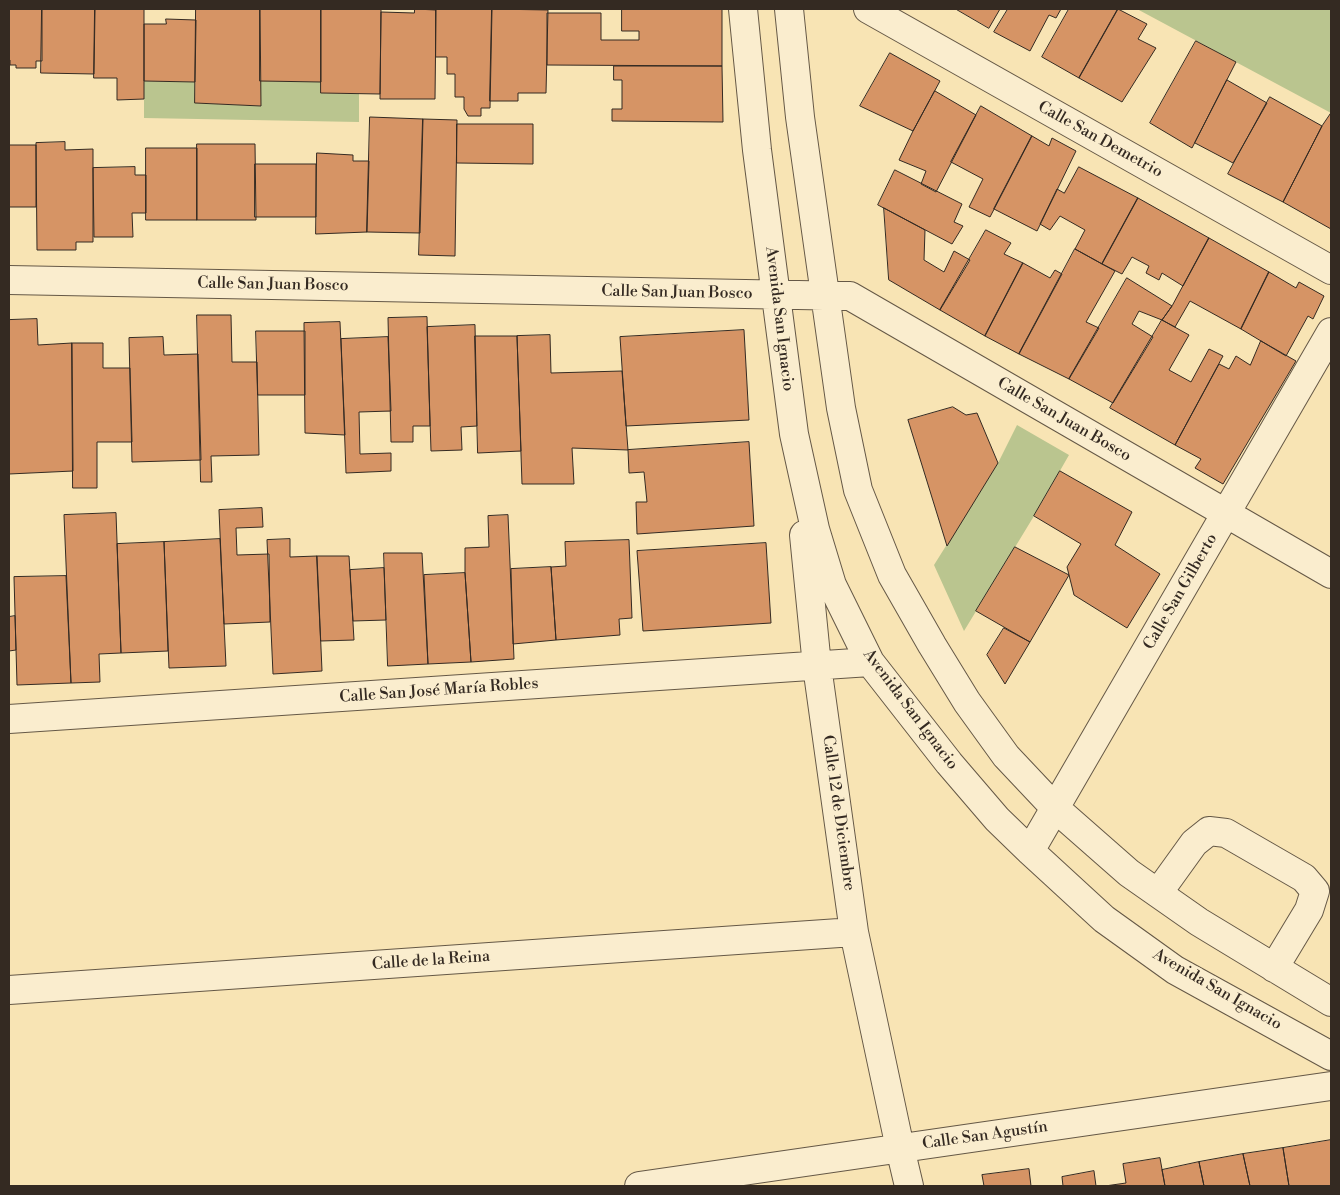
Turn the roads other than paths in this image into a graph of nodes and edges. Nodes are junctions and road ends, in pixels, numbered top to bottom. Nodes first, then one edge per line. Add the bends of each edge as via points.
1 (743, 9) edge
2 (789, 9) edge
3 (868, 9) edge
4 (1331, 270) edge
5 (9, 280) edge
6 (775, 295) junction
7 (825, 295) junction
8 (1331, 332) edge
9 (794, 434) junction
10 (1226, 514) junction
11 (1331, 574) edge
12 (870, 662) junction
13 (817, 666) junction
14 (9, 719) edge
15 (1055, 808) junction
16 (1030, 851) junction
17 (1158, 893) junction
18 (854, 932) junction
19 (1274, 968) junction
20 (9, 990) edge
21 (1331, 1002) edge
22 (1331, 1056) edge
23 (1331, 1086) edge
24 (900, 1148) junction
25 (639, 1186) edge
26 (909, 1186) edge

1 - 6 street, Avenida San Ignacio
2 - 7 street
3 - 4 street, Calle San Demetrio
5 - 6 street, Calle San Juan Bosco
6 - 7 street, Calle San Juan Bosco
6 - 9 street, Avenida San Ignacio
7 - 10 street, Calle San Juan Bosco via 850,296
7 - 15 street via 840,408 858,490 892,575 967,702 1006,756
8 - 10 street, Calle San Gilberto
9 - 12 street, Avenida San Ignacio via 815,529 832,585
9 - 13 street, Calle 12 de Diciembre
10 - 11 street, Calle San Juan Bosco
10 - 15 street, Calle San Gilberto
12 - 13 street, Calle San José María Robles
12 - 16 street, Avenida San Ignacio via 949,763 997,819
13 - 14 street, Calle San José María Robles
13 - 18 street, Calle 12 de Diciembre
15 - 16 street, Calle San Gilberto
15 - 17 street
16 - 22 street, Avenida San Ignacio via 1104,918 1175,970
17 - 19 street
17 - 19 street via 1194,843 1209,831 1226,832 1304,878 1315,891 1308,910
18 - 20 street, Calle de la Reina
18 - 24 street, Calle 12 de Diciembre
19 - 21 street
23 - 24 street, Calle San Agustín
24 - 25 street, Calle San Agustín
24 - 26 street, Calle 12 de Diciembre

